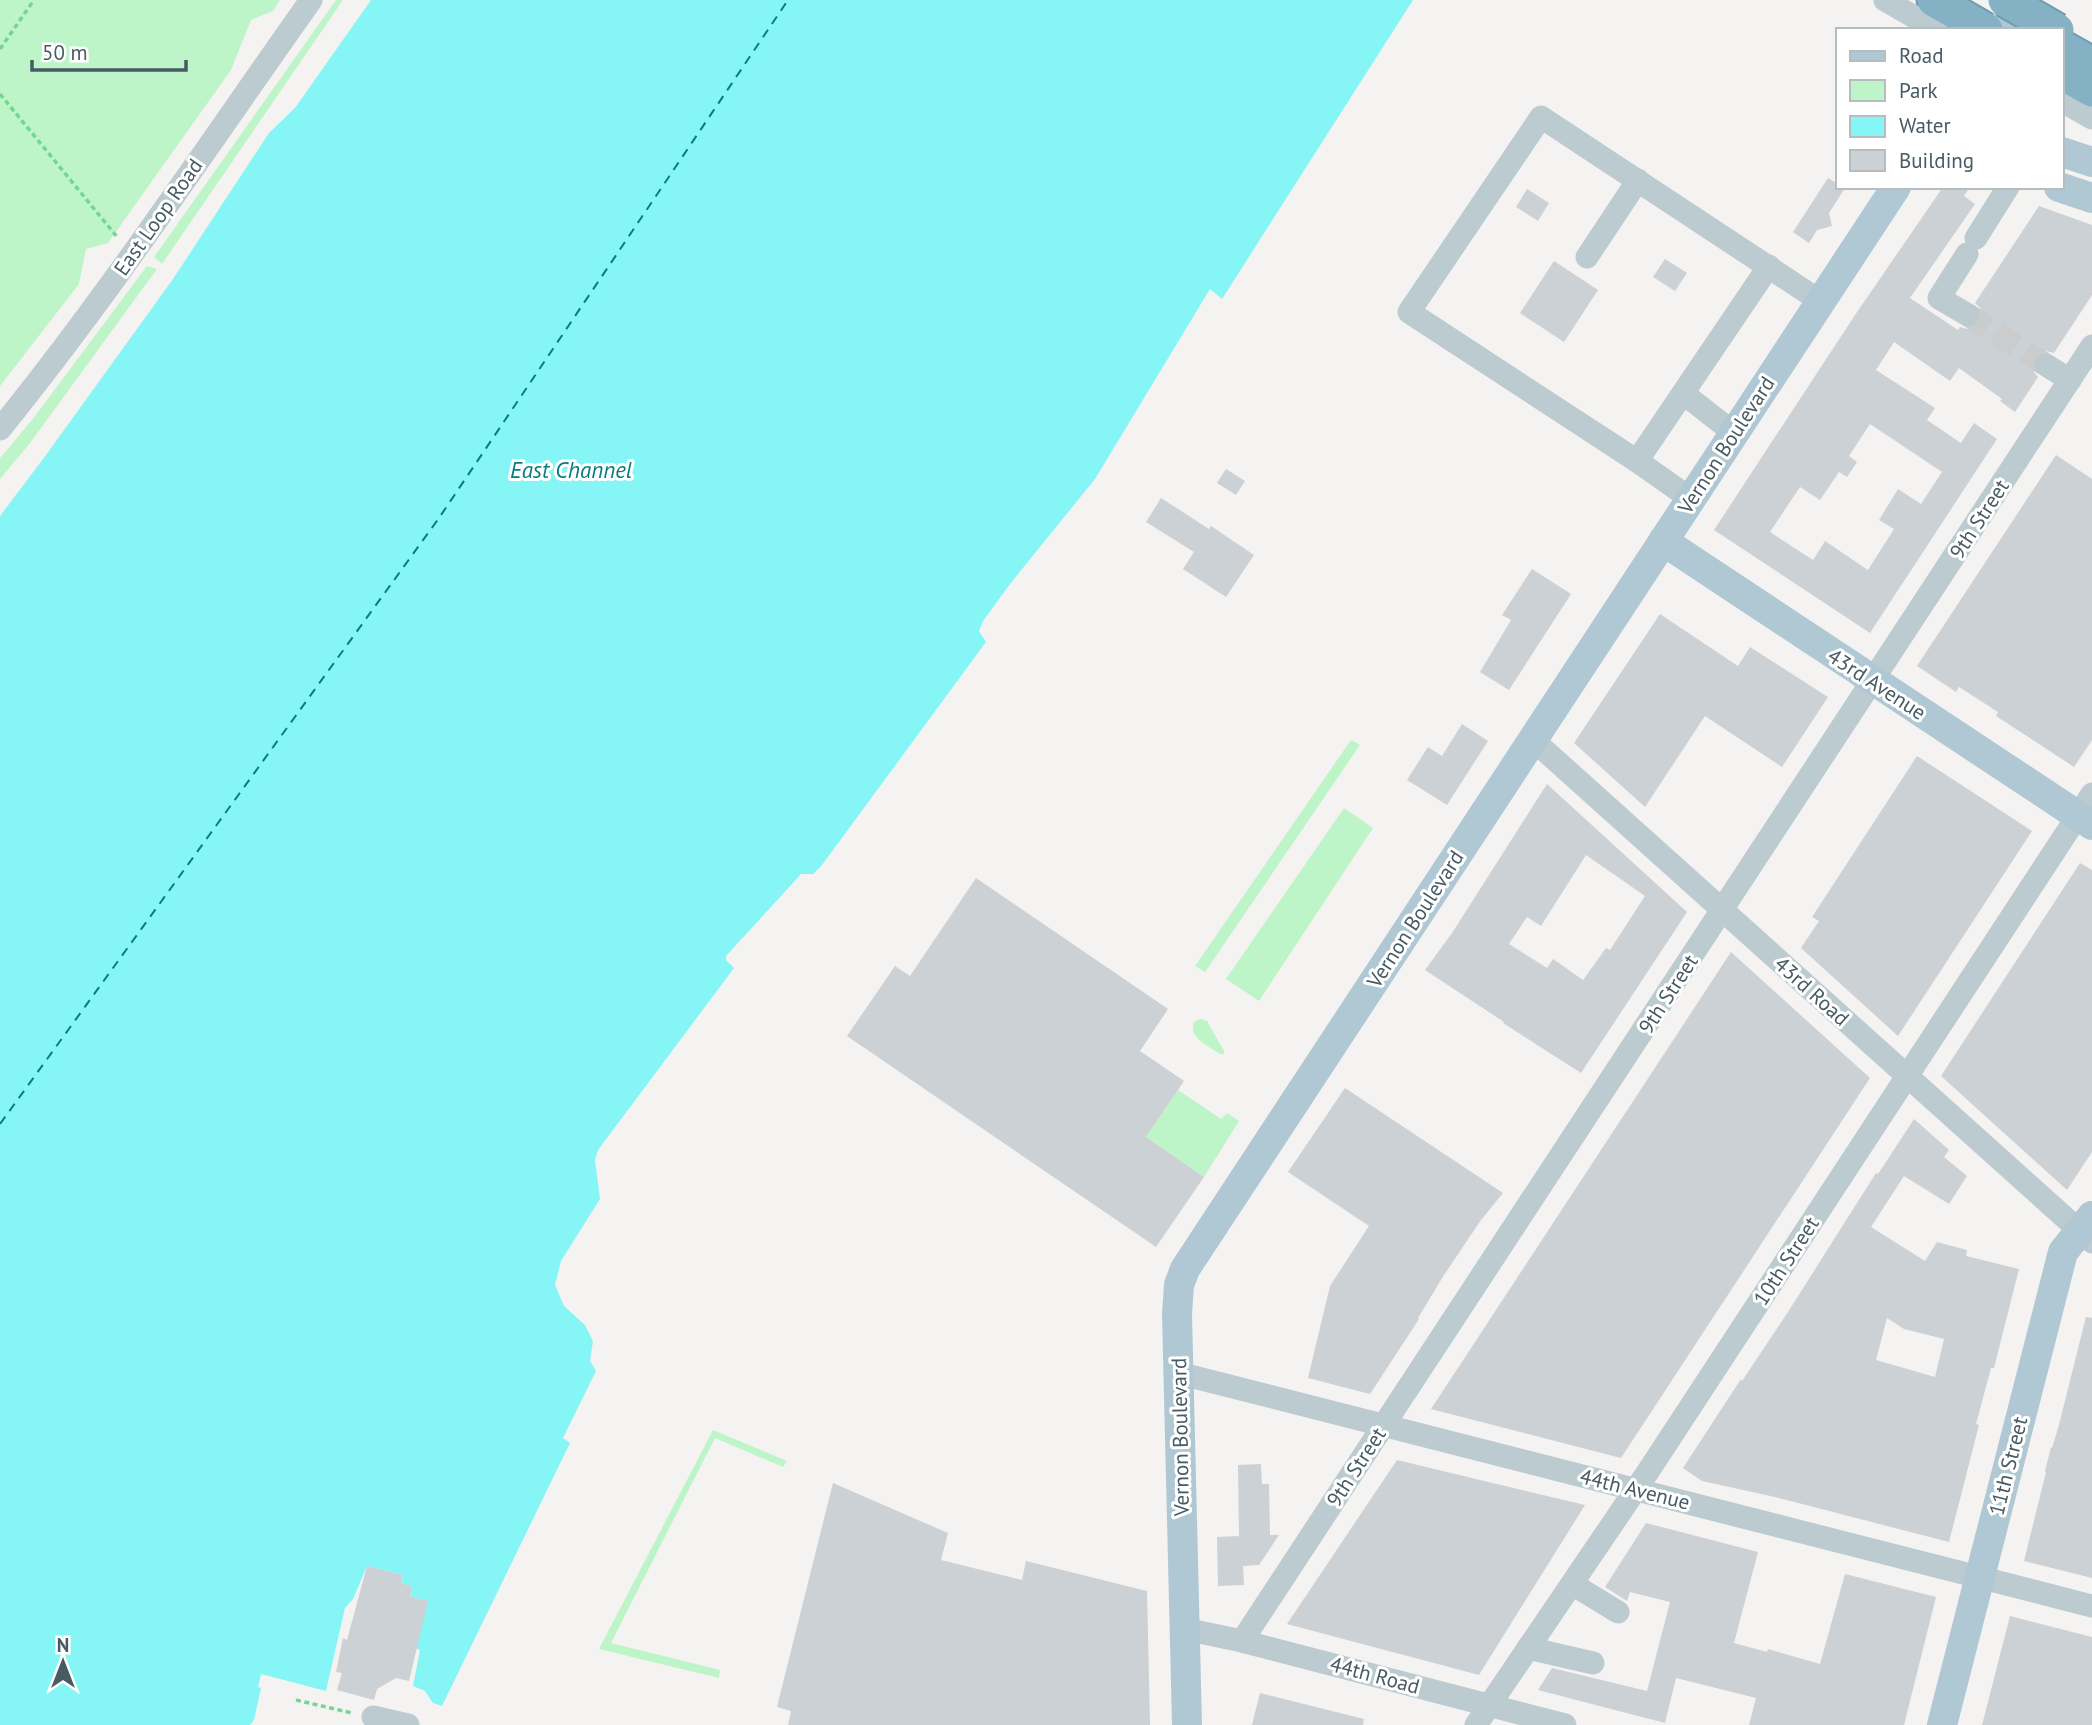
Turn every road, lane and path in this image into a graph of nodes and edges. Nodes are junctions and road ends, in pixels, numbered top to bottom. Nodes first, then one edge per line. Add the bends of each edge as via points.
1 (34, 0) edge
2 (311, 0) edge
3 (1885, 0) edge
4 (1913, 0) edge
5 (1934, 0) edge
6 (1981, 0) edge
7 (2004, 0) edge
8 (2019, 0) edge
9 (1934, 28) edge
10 (1962, 28) edge
11 (1983, 28) edge
12 (2002, 28) edge
13 (2030, 28) edge
14 (2053, 28) edge
15 (2064, 34) edge
16 (2064, 48) edge
17 (0, 49) edge
18 (2092, 50) edge
19 (2092, 64) edge
20 (2064, 74) edge
21 (2064, 86) edge
22 (2092, 90) edge
23 (0, 94) edge
24 (2064, 102) edge
25 (2092, 102) edge
26 (2092, 118) edge
27 (2064, 153) edge
28 (2092, 162) edge
29 (1638, 180) junction
30 (2064, 188) edge
31 (1895, 189) edge
32 (2007, 189) edge
33 (2092, 198) edge
34 (118, 239) dead end
35 (1587, 257) dead end
36 (1769, 265) junction
37 (1820, 301) junction
38 (1968, 315) tunnel mouth
39 (2092, 346) edge
40 (2046, 365) tunnel mouth
41 (2070, 380) junction
42 (1684, 394) junction
43 (0, 429) edge
44 (1734, 433) junction
45 (1637, 461) junction
46 (1690, 499) junction
47 (1663, 541) junction
48 (1872, 681) junction
49 (1532, 739) junction
50 (2087, 811) edge
51 (1722, 910) junction
52 (1907, 1076) junction
53 (2088, 1230) edge
54 (1178, 1373) junction
55 (1384, 1425) junction
56 (1636, 1489) junction
57 (1979, 1578) junction
58 (1572, 1584) junction
59 (2092, 1606) edge
60 (1618, 1612) dead end
61 (1185, 1629) junction
62 (1242, 1641) junction
63 (1528, 1648) junction
64 (1592, 1663) dead end
65 (296, 1700) dead end
66 (1489, 1705) junction
67 (373, 1717) joint
68 (408, 1725) edge
69 (1187, 1725) edge
70 (1476, 1725) edge
71 (1565, 1725) edge
72 (1942, 1725) edge

1 - 17 path
2 - 43 street, East Loop Road via 97,304
3 - 9 street
4 - 10 highway
5 - 11 highway
6 - 13 highway
7 - 14 highway, bridge
8 - 12 main road
15 - 18 highway
16 - 19 highway
20 - 22 highway
21 - 25 highway
23 - 34 path
24 - 26 street
27 - 28 main road
29 - 35 street
29 - 36 street
29 - 45 street via 1541,117 1409,312
30 - 33 main road
31 - 37 main road, Vernon Boulevard
32 - 38 street via 1939,298
36 - 37 street
36 - 42 street
37 - 44 main road, Vernon Boulevard
39 - 41 street, 9th Street
40 - 41 street
41 - 48 street, 9th Street
42 - 44 street
42 - 45 street
44 - 46 main road, Vernon Boulevard
45 - 46 street
46 - 47 main road, Vernon Boulevard
47 - 48 main road, 43rd Avenue
47 - 49 main road, Vernon Boulevard
48 - 50 main road, 43rd Avenue
48 - 51 street, 9th Street
49 - 51 street, 43rd Road
49 - 54 main road, Vernon Boulevard via 1185,1269 1178,1294
50 - 52 street, 10th Street
51 - 52 street, 43rd Road
51 - 55 street, 9th Street
52 - 53 street, 43rd Road
52 - 56 street, 10th Street
53 - 57 main road, 11th Street via 2063,1252
54 - 55 street, 44th Avenue
54 - 61 main road, Vernon Boulevard
55 - 56 street, 44th Avenue
55 - 62 street, 9th Street
56 - 57 street, 44th Avenue
56 - 58 street, 10th Street
57 - 59 street, 44th Avenue
57 - 72 main road, 11th Street
58 - 60 street
58 - 63 street, 10th Street
61 - 62 street, 44th Road
61 - 69 main road, Vernon Boulevard
62 - 66 street, 44th Road
63 - 64 street
63 - 66 street, 10th Street
65 - 67 path
66 - 70 street, 10th Street
66 - 71 street, 44th Road
67 - 68 street

